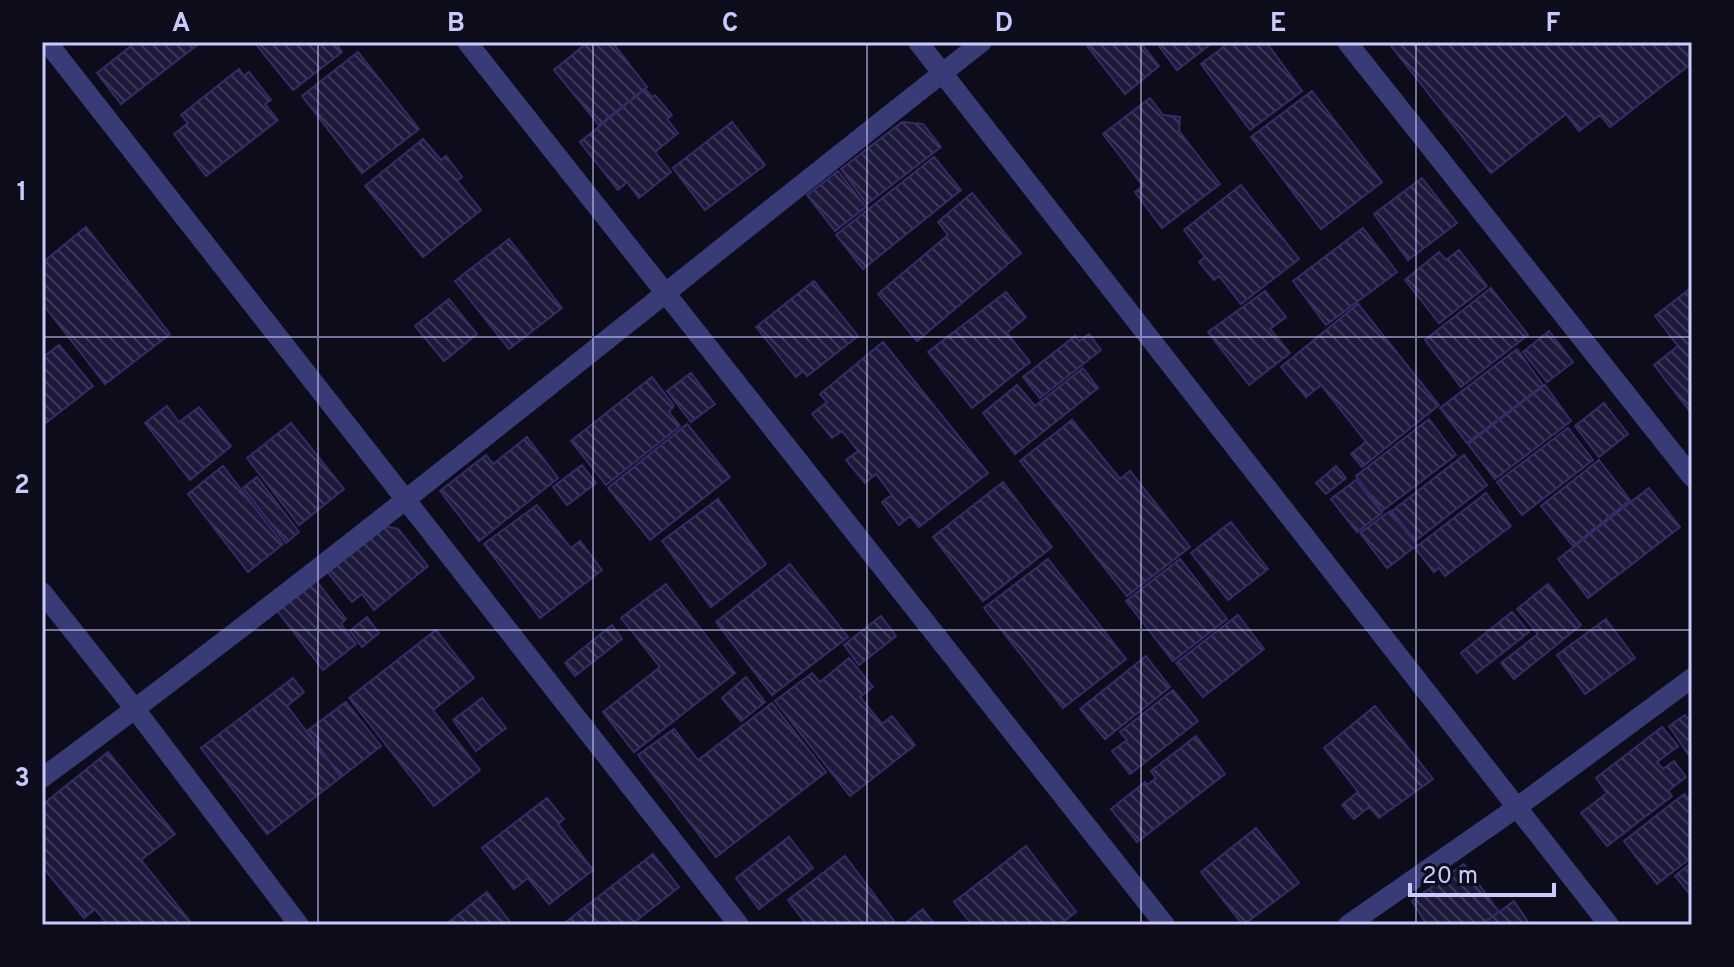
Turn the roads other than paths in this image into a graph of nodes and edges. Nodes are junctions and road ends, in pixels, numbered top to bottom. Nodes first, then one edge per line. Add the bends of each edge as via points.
1 (47, 42) edge
2 (467, 42) edge
3 (918, 42) edge
4 (982, 42) edge
5 (1347, 42) edge
6 (942, 73) junction
7 (663, 293) junction
8 (1692, 477) edge
9 (406, 497) junction
10 (42, 592) edge
11 (1692, 678) edge
12 (135, 709) junction
13 (42, 778) edge
14 (1516, 808) junction
15 (299, 925) edge
16 (739, 925) edge
17 (1165, 925) edge
18 (1348, 925) edge
19 (1609, 925) edge

1 - 9 street
2 - 7 street
3 - 6 street
4 - 6 street
5 - 8 street
6 - 7 street
6 - 14 street
7 - 9 street
7 - 17 street
9 - 12 street
9 - 16 street
10 - 12 street
11 - 14 street
12 - 13 street
12 - 15 street
14 - 18 street
14 - 19 street

